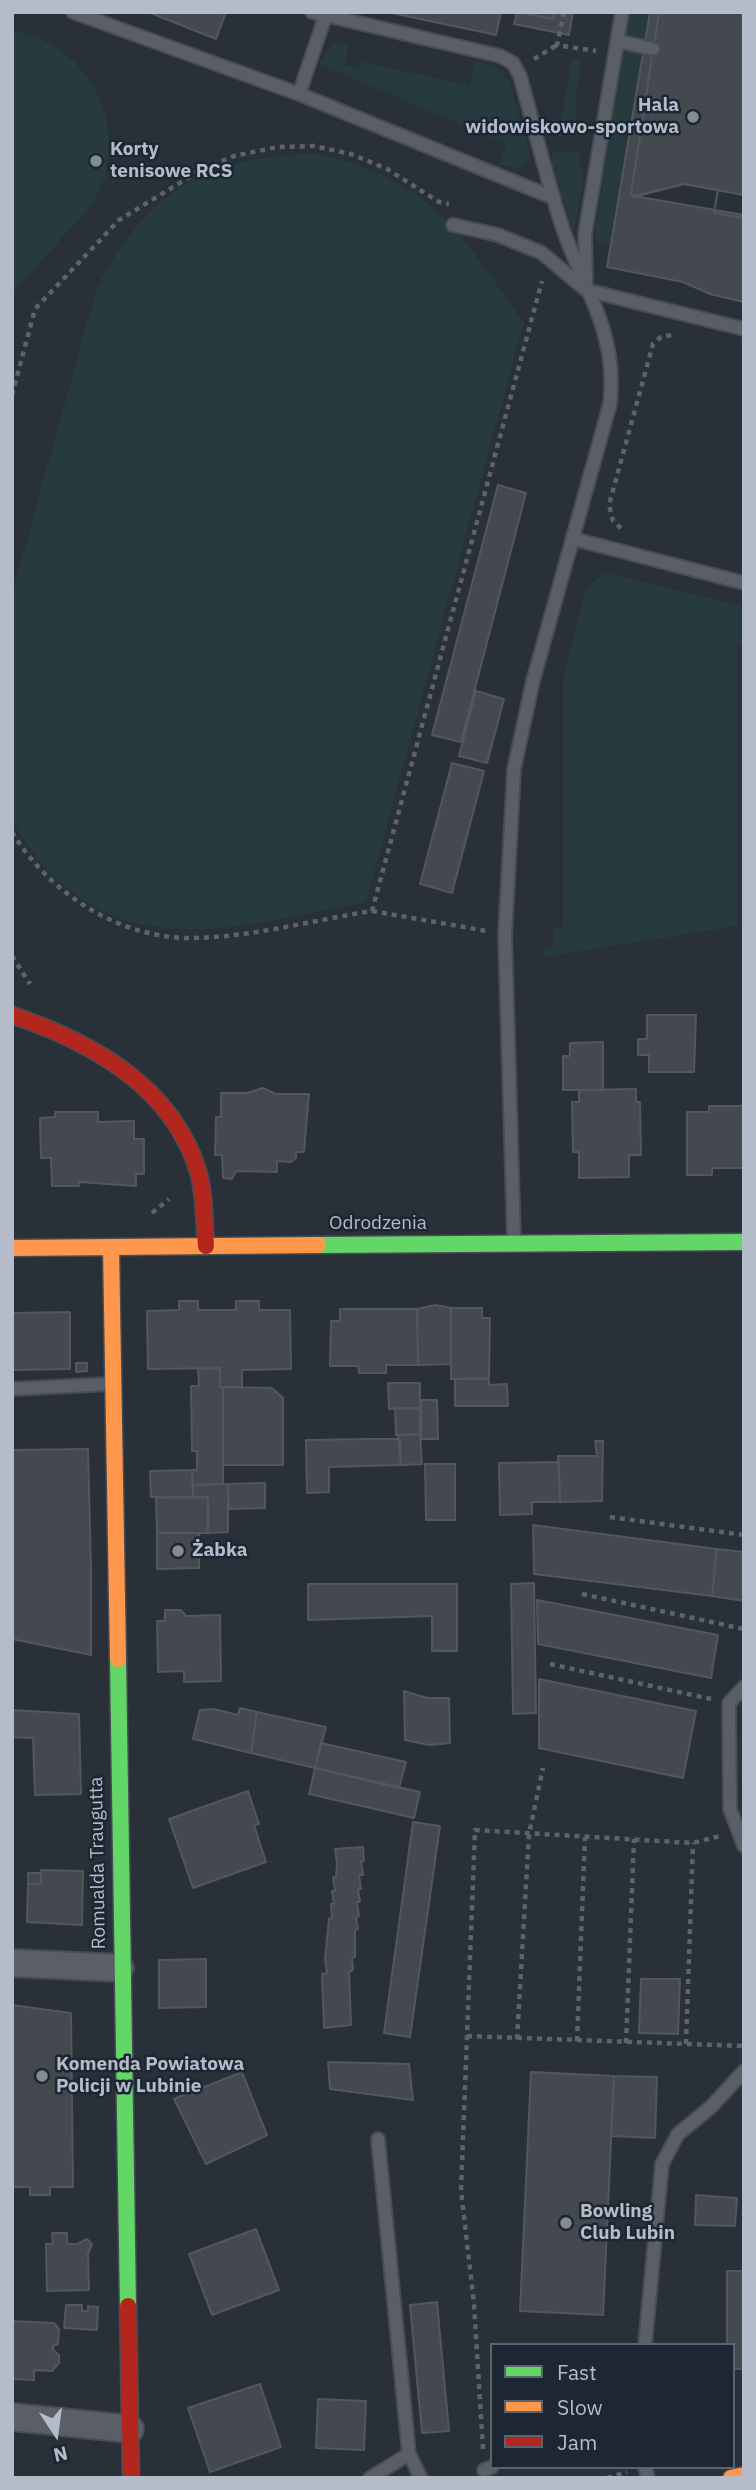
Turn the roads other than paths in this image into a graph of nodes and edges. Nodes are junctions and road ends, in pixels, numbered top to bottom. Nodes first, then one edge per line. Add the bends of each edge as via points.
1 (73, 12) edge
2 (312, 12) edge
3 (622, 12) edge
4 (325, 17) junction
5 (616, 48) junction
6 (653, 49) dead end
7 (299, 94) junction
8 (554, 198) junction
9 (453, 225) dead end
10 (586, 290) junction
11 (744, 330) edge
12 (574, 539) junction
13 (744, 583) edge
14 (12, 1015) edge
15 (744, 1242) edge
16 (514, 1244) junction
17 (206, 1246) junction
18 (111, 1247) junction
19 (12, 1248) edge
20 (113, 1384) junction
21 (12, 1388) edge
22 (744, 1687) edge
23 (744, 1846) edge
24 (12, 1963) edge
25 (120, 1968) junction
26 (744, 2071) edge
27 (378, 2139) dead end
28 (645, 2343) edge
29 (12, 2417) edge
30 (130, 2429) junction
31 (409, 2454) junction
32 (744, 2475) edge
33 (131, 2478) edge
34 (370, 2478) edge
35 (421, 2478) edge
36 (731, 2478) edge

1 - 7 lane
2 - 4 lane
3 - 5 lane
4 - 7 lane
4 - 8 lane via 500,56 517,69
5 - 6 lane
5 - 10 lane via 586,234
7 - 8 lane
8 - 10 lane
9 - 10 lane via 498,235 549,257
10 - 11 lane
10 - 12 lane via 608,340 612,384
12 - 13 lane
12 - 16 lane via 518,741 505,934
14 - 17 street via 93,1049 137,1079 168,1110 186,1137 198,1174
15 - 16 street, Odrodzenia
16 - 17 street, Odrodzenia
17 - 18 street, Odrodzenia
18 - 19 street, Odrodzenia
18 - 20 street, Romualda Traugutta
20 - 21 lane
20 - 25 street, Romualda Traugutta
22 - 23 lane via 729,1703 730,1809
24 - 25 street
25 - 30 street, Romualda Traugutta
26 - 28 lane via 678,2134 662,2164
27 - 31 lane
29 - 30 street
30 - 33 street, Romualda Traugutta
31 - 34 lane
31 - 35 lane
32 - 36 street

